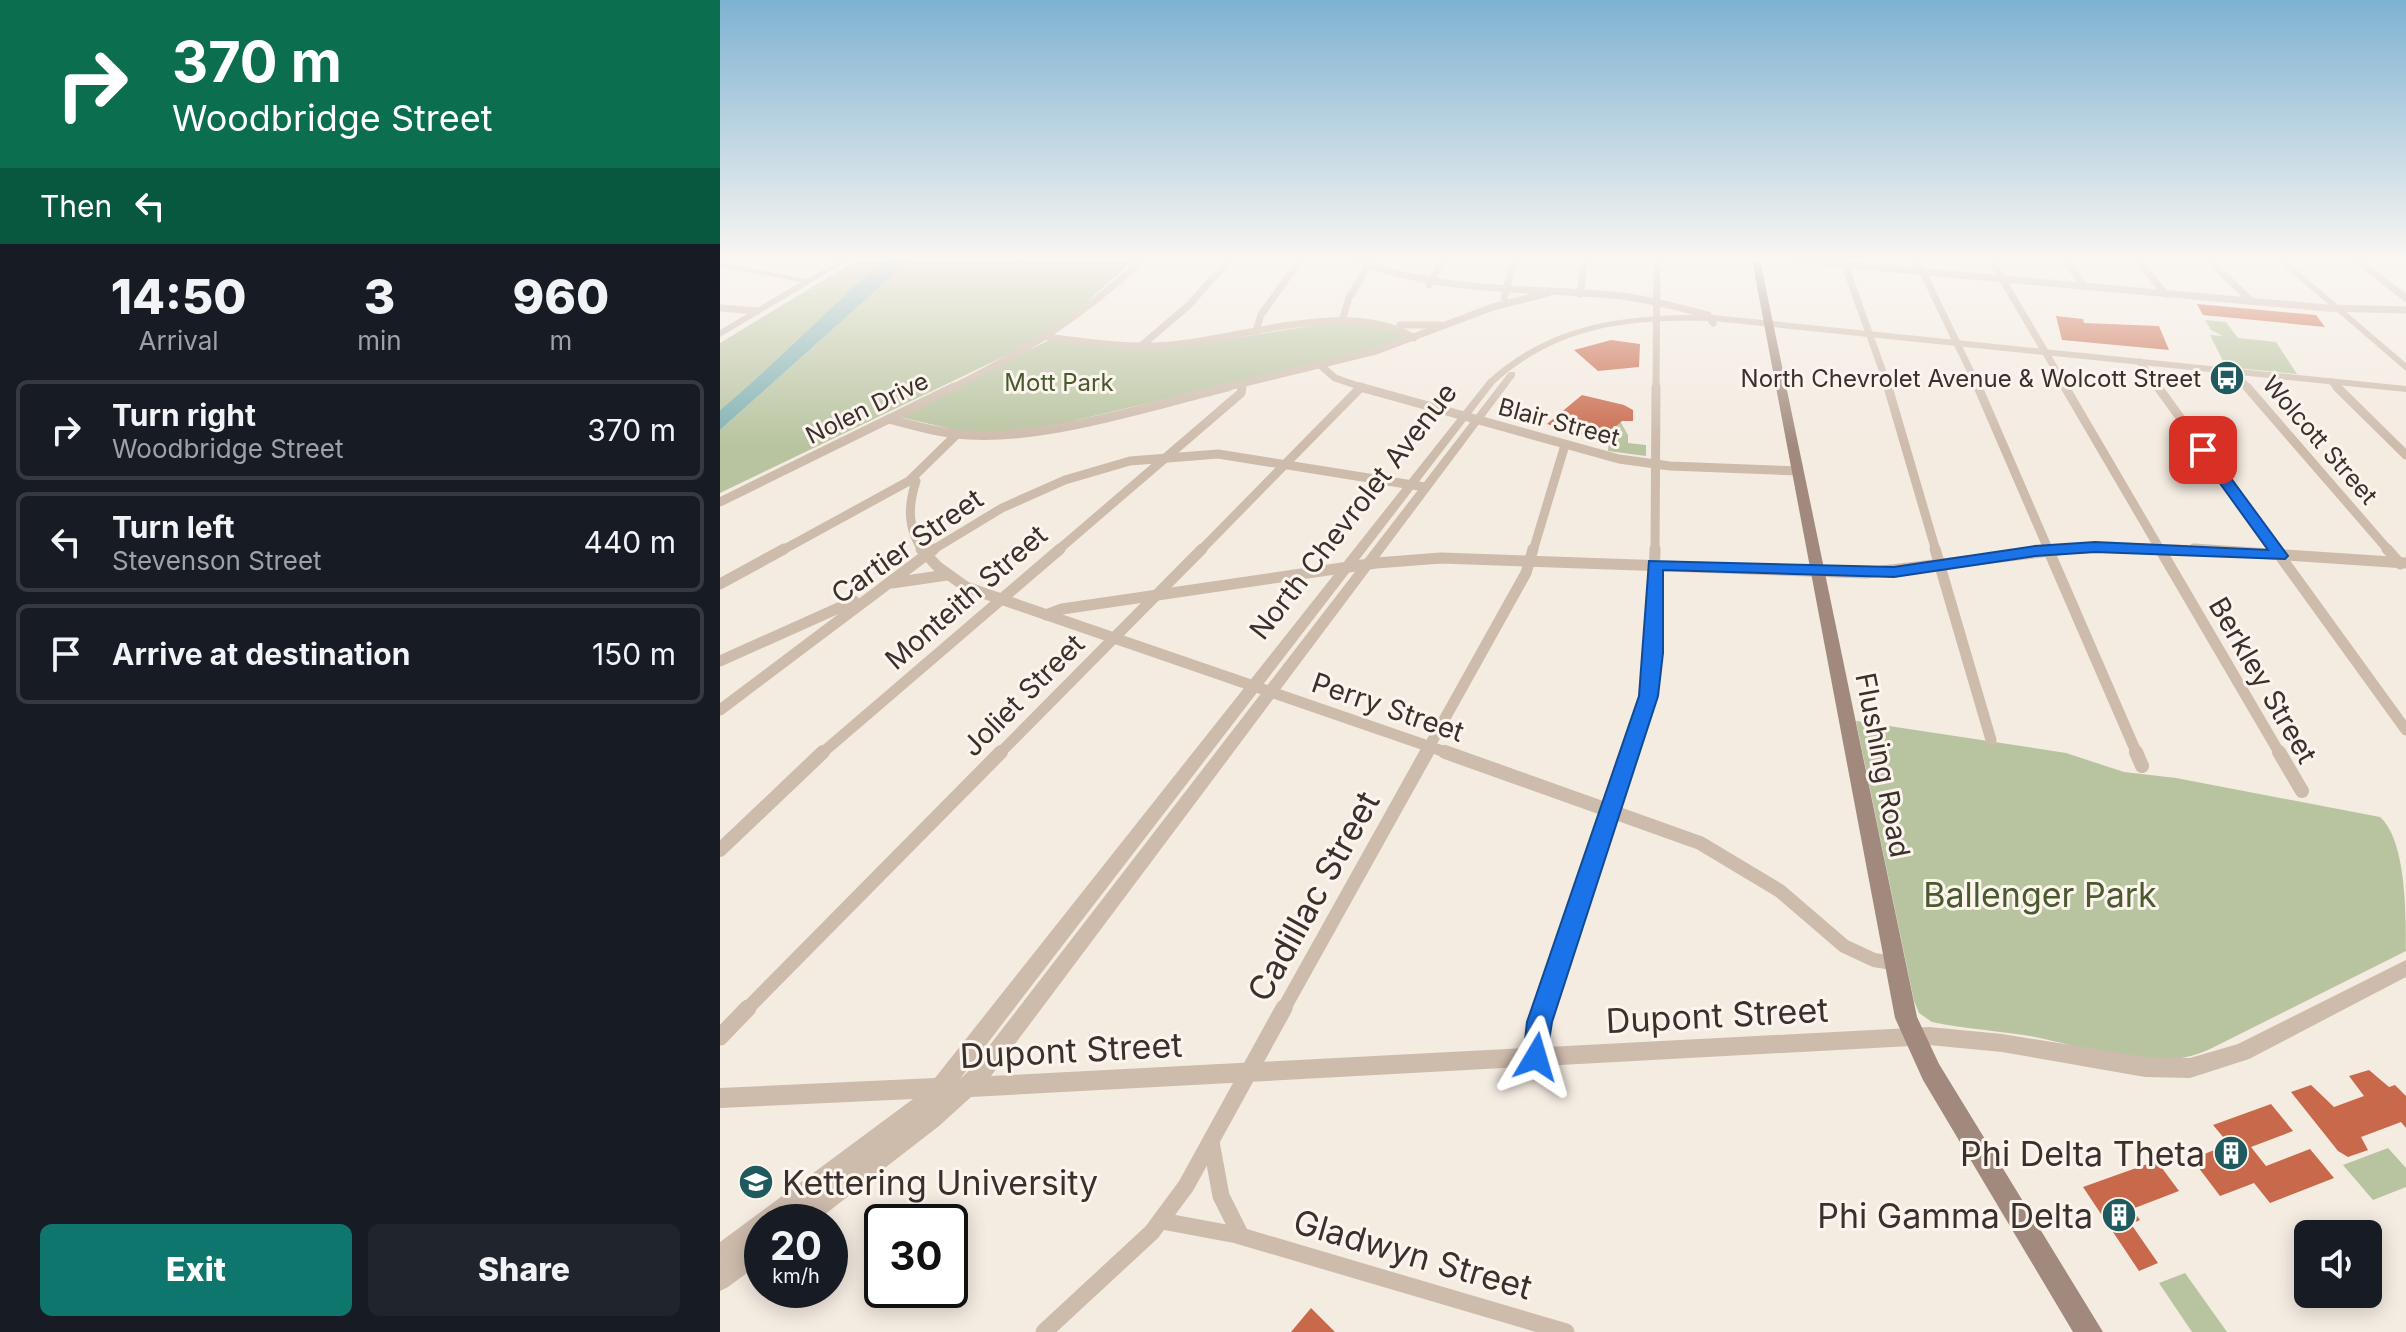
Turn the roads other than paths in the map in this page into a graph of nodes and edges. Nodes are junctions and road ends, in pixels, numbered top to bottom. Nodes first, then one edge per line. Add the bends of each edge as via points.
1 (739, 322) edge
2 (1069, 322) edge
3 (1169, 322) edge
4 (1259, 322) edge
5 (1334, 322) edge
6 (1358, 322) edge
7 (1454, 322) edge
8 (1650, 322) edge
9 (1656, 322) edge
10 (1737, 322) edge
11 (1868, 322) edge
12 (1948, 322) edge
13 (2029, 322) edge
14 (2354, 322) edge
15 (1449, 324) junction
16 (1396, 325) junction
17 (1769, 325) junction
18 (720, 334) edge
19 (1255, 334) junction
20 (1874, 336) junction
21 (1048, 337) junction
22 (1414, 338) junction
23 (1960, 345) junction
24 (1141, 346) junction
25 (2049, 354) junction
26 (2142, 364) junction
27 (1320, 365) junction
28 (2406, 368) edge
29 (2236, 374) junction
30 (1242, 384) junction
31 (2335, 384) junction
32 (1361, 387) junction
33 (2406, 392) edge
34 (1470, 418) junction
35 (889, 419) junction
36 (957, 434) junction
37 (1565, 445) junction
38 (1168, 455) junction
39 (2406, 455) edge
40 (1284, 464) junction
41 (1655, 465) junction
42 (1798, 471) junction
43 (916, 481) junction
44 (1418, 486) junction
45 (720, 502) edge
46 (2049, 549) junction
47 (2162, 549) junction
48 (925, 555) junction
49 (2280, 556) junction
50 (1530, 560) junction
51 (1366, 565) junction
52 (1655, 565) junction
53 (2404, 565) edge
54 (1347, 567) junction
55 (1941, 567) junction
56 (1817, 571) junction
57 (947, 575) junction
58 (720, 584) edge
59 (884, 586) junction
60 (1154, 596) junction
61 (1000, 600) junction
62 (1046, 615) junction
63 (1113, 638) junction
64 (720, 661) edge
65 (1254, 686) junction
66 (1270, 692) junction
67 (720, 710) edge
68 (2406, 730) edge
69 (1991, 740) dead end
70 (1430, 747) junction
71 (2142, 766) dead end
72 (2302, 791) dead end
73 (1612, 809) junction
74 (1142, 845) junction
75 (720, 850) edge
76 (1893, 963) junction
77 (2406, 968) edge
78 (1913, 1036) junction
79 (720, 1037) edge
80 (1536, 1057) junction
81 (1249, 1073) junction
82 (968, 1087) junction
83 (940, 1088) junction
84 (720, 1098) edge
85 (1211, 1141) junction
86 (791, 1204) edge
87 (820, 1204) edge
88 (1162, 1221) junction
89 (1241, 1236) junction
90 (744, 1239) edge
91 (720, 1256) edge
92 (744, 1261) edge
93 (720, 1279) edge
94 (1044, 1332) edge
95 (1566, 1332) edge
96 (2089, 1332) edge

1 - 18 street
2 - 21 street, Nolen Drive
3 - 24 street
4 - 19 street
5 - 19 street
6 - 16 street
7 - 15 street
8 - 34 street, North Chevrolet Avenue via 1534,354
9 - 41 street
10 - 17 street, North Chevrolet Avenue
11 - 20 street
12 - 23 street
13 - 25 street, Berkley Street
14 - 28 street
15 - 16 street
15 - 22 street
16 - 22 street
17 - 20 street, North Chevrolet Avenue
17 - 42 main road, Flushing Road
19 - 24 street
20 - 23 street, North Chevrolet Avenue
20 - 55 street
21 - 24 street
21 - 35 street, Nolen Drive
22 - 27 street
23 - 25 street, North Chevrolet Avenue
23 - 46 street
25 - 26 street, North Chevrolet Avenue
25 - 47 street, Berkley Street
26 - 29 street, North Chevrolet Avenue
26 - 49 street
27 - 30 street
27 - 32 street, Blair Street
29 - 31 street, North Chevrolet Avenue
29 - 53 street, Wolcott Street
30 - 36 street via 1056,428
30 - 38 street, Monteith Street via 1242,392
31 - 33 street, North Chevrolet Avenue
31 - 39 street
32 - 34 street, Blair Street
32 - 40 street, Joliet Street
34 - 37 street, Blair Street
34 - 44 street, North Chevrolet Avenue
35 - 36 street
35 - 45 street, Nolen Drive
36 - 43 street
37 - 41 street, Blair Street
37 - 50 street, Cadillac Street
38 - 40 street, Cartier Street via 1210,453
38 - 48 street, Cartier Street via 1040,490 982,517
38 - 61 street, Monteith Street
40 - 44 street, Cartier Street
40 - 60 street, Joliet Street
41 - 42 street, Blair Street
41 - 52 street
42 - 56 main road, Flushing Road
43 - 48 street, Perry Street via 909,524
43 - 58 street
44 - 51 street, North Chevrolet Avenue
44 - 54 street, North Chevrolet Avenue
46 - 47 street
46 - 55 street
46 - 71 street
47 - 49 street
47 - 72 street, Berkley Street
48 - 57 street, Perry Street
48 - 59 street, Cartier Street
49 - 53 street
49 - 68 street
50 - 51 street via 1451,558
50 - 52 street
50 - 70 street, Cadillac Street
51 - 54 street
51 - 66 street, North Chevrolet Avenue
52 - 56 street
52 - 73 street via 1651,686
54 - 60 street
54 - 65 street, North Chevrolet Avenue
55 - 56 street
55 - 69 street
56 - 76 main road, Flushing Road
57 - 59 street
57 - 61 street, Perry Street
59 - 64 street
59 - 67 street, Cartier Street
60 - 62 street
60 - 63 street, Joliet Street
61 - 62 street, Perry Street
61 - 75 street, Monteith Street via 805,768
62 - 63 street, Perry Street
63 - 65 street, Perry Street
63 - 79 street, Joliet Street
65 - 66 street, Perry Street
65 - 74 street, North Chevrolet Avenue
66 - 70 street, Perry Street
66 - 74 street, North Chevrolet Avenue
70 - 73 street, Perry Street
70 - 81 street, Cadillac Street
73 - 76 street, Perry Street via 1717,851 1791,899 1848,951
73 - 80 street via 1539,1022
74 - 82 street, North Chevrolet Avenue
74 - 83 street, North Chevrolet Avenue
76 - 78 main road, Flushing Road
77 - 78 street, Dupont Street via 2242,1052 2190,1068 2145,1067 1962,1037
78 - 80 street, Dupont Street
78 - 96 main road, Flushing Road
80 - 81 street, Dupont Street
81 - 82 street, Dupont Street
81 - 85 street, Cadillac Street
82 - 83 street, Dupont Street
82 - 87 street, North Chevrolet Avenue
83 - 84 street, Dupont Street
83 - 86 street, North Chevrolet Avenue
85 - 88 street, Cadillac Street
85 - 89 street via 1221,1196
88 - 89 street, Gladwyn Street
88 - 94 street, Cadillac Street
89 - 95 street, Gladwyn Street
90 - 91 street, North Chevrolet Avenue
92 - 93 street

